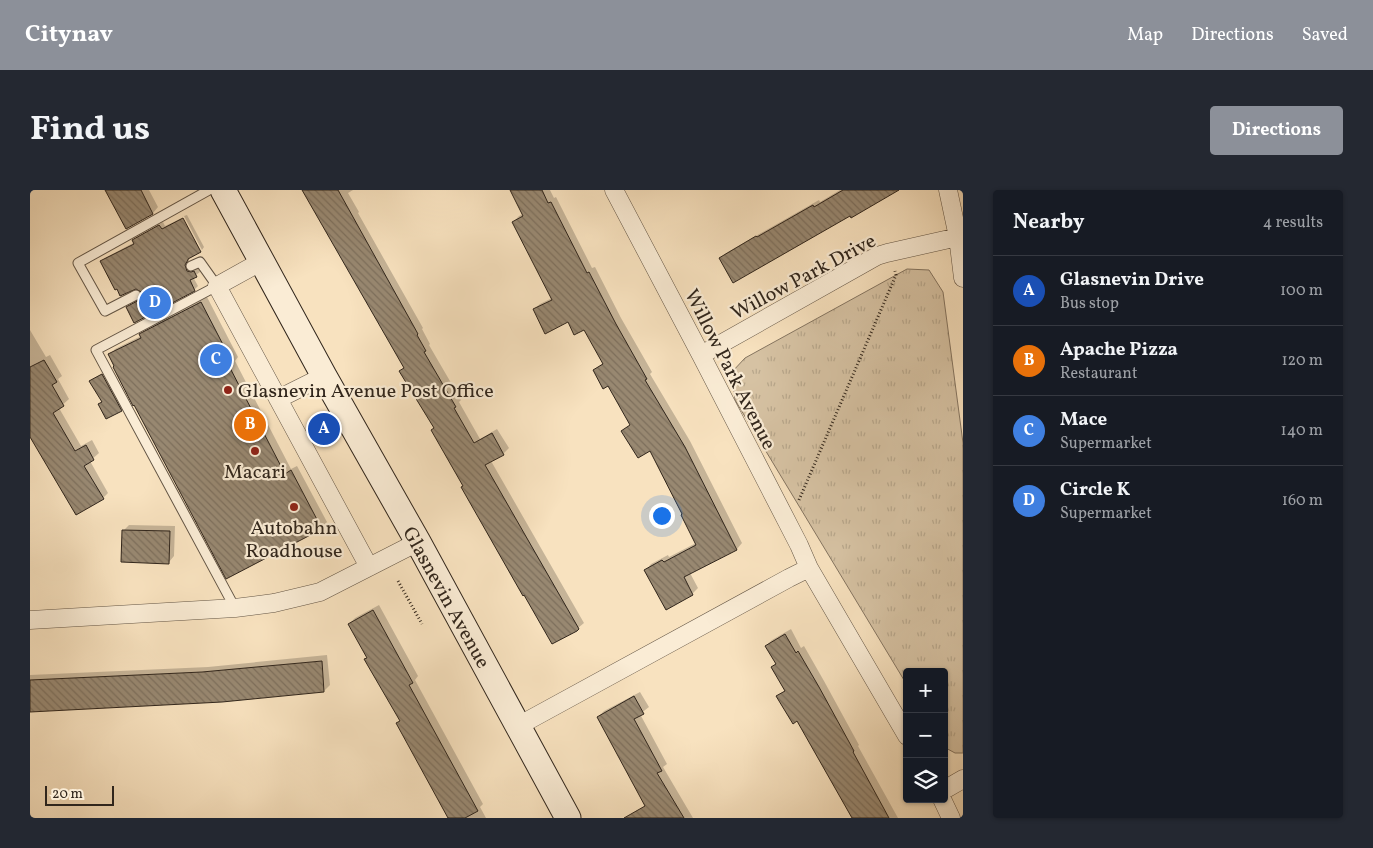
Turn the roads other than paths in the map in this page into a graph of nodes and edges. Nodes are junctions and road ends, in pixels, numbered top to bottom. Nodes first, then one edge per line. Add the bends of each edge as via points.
1 (209, 190) edge
2 (223, 190) edge
3 (614, 190) edge
4 (948, 190) edge
5 (958, 237) junction
6 (262, 261) junction
7 (191, 266) dead end
8 (963, 278) edge
9 (217, 286) junction
10 (136, 295) dead end
11 (702, 355) junction
12 (324, 376) junction
13 (278, 399) junction
14 (418, 542) junction
15 (369, 567) junction
16 (808, 568) junction
17 (236, 608) junction
18 (30, 620) edge
19 (518, 726) junction
20 (903, 729) edge
21 (963, 779) edge
22 (948, 788) edge
23 (944, 803) edge
24 (568, 818) edge
25 (951, 818) edge

1 - 10 lane via 78,263 104,311
2 - 6 main road, Glasnevin Avenue
3 - 11 street, Willow Park Avenue
4 - 5 street
5 - 8 street
5 - 11 street, Willow Park Drive via 877,256
6 - 9 street
6 - 12 main road, Glasnevin Avenue
7 - 9 lane via 200,262
9 - 13 street
9 - 17 lane via 96,350
11 - 16 street, Willow Park Avenue
12 - 13 street
12 - 14 main road, Glasnevin Avenue
13 - 15 street
14 - 15 street
14 - 19 main road, Glasnevin Avenue
15 - 17 street via 320,592
16 - 19 street
16 - 20 street, Willow Park Avenue
17 - 18 street
19 - 24 main road, Glasnevin Avenue
21 - 22 street
23 - 25 street

